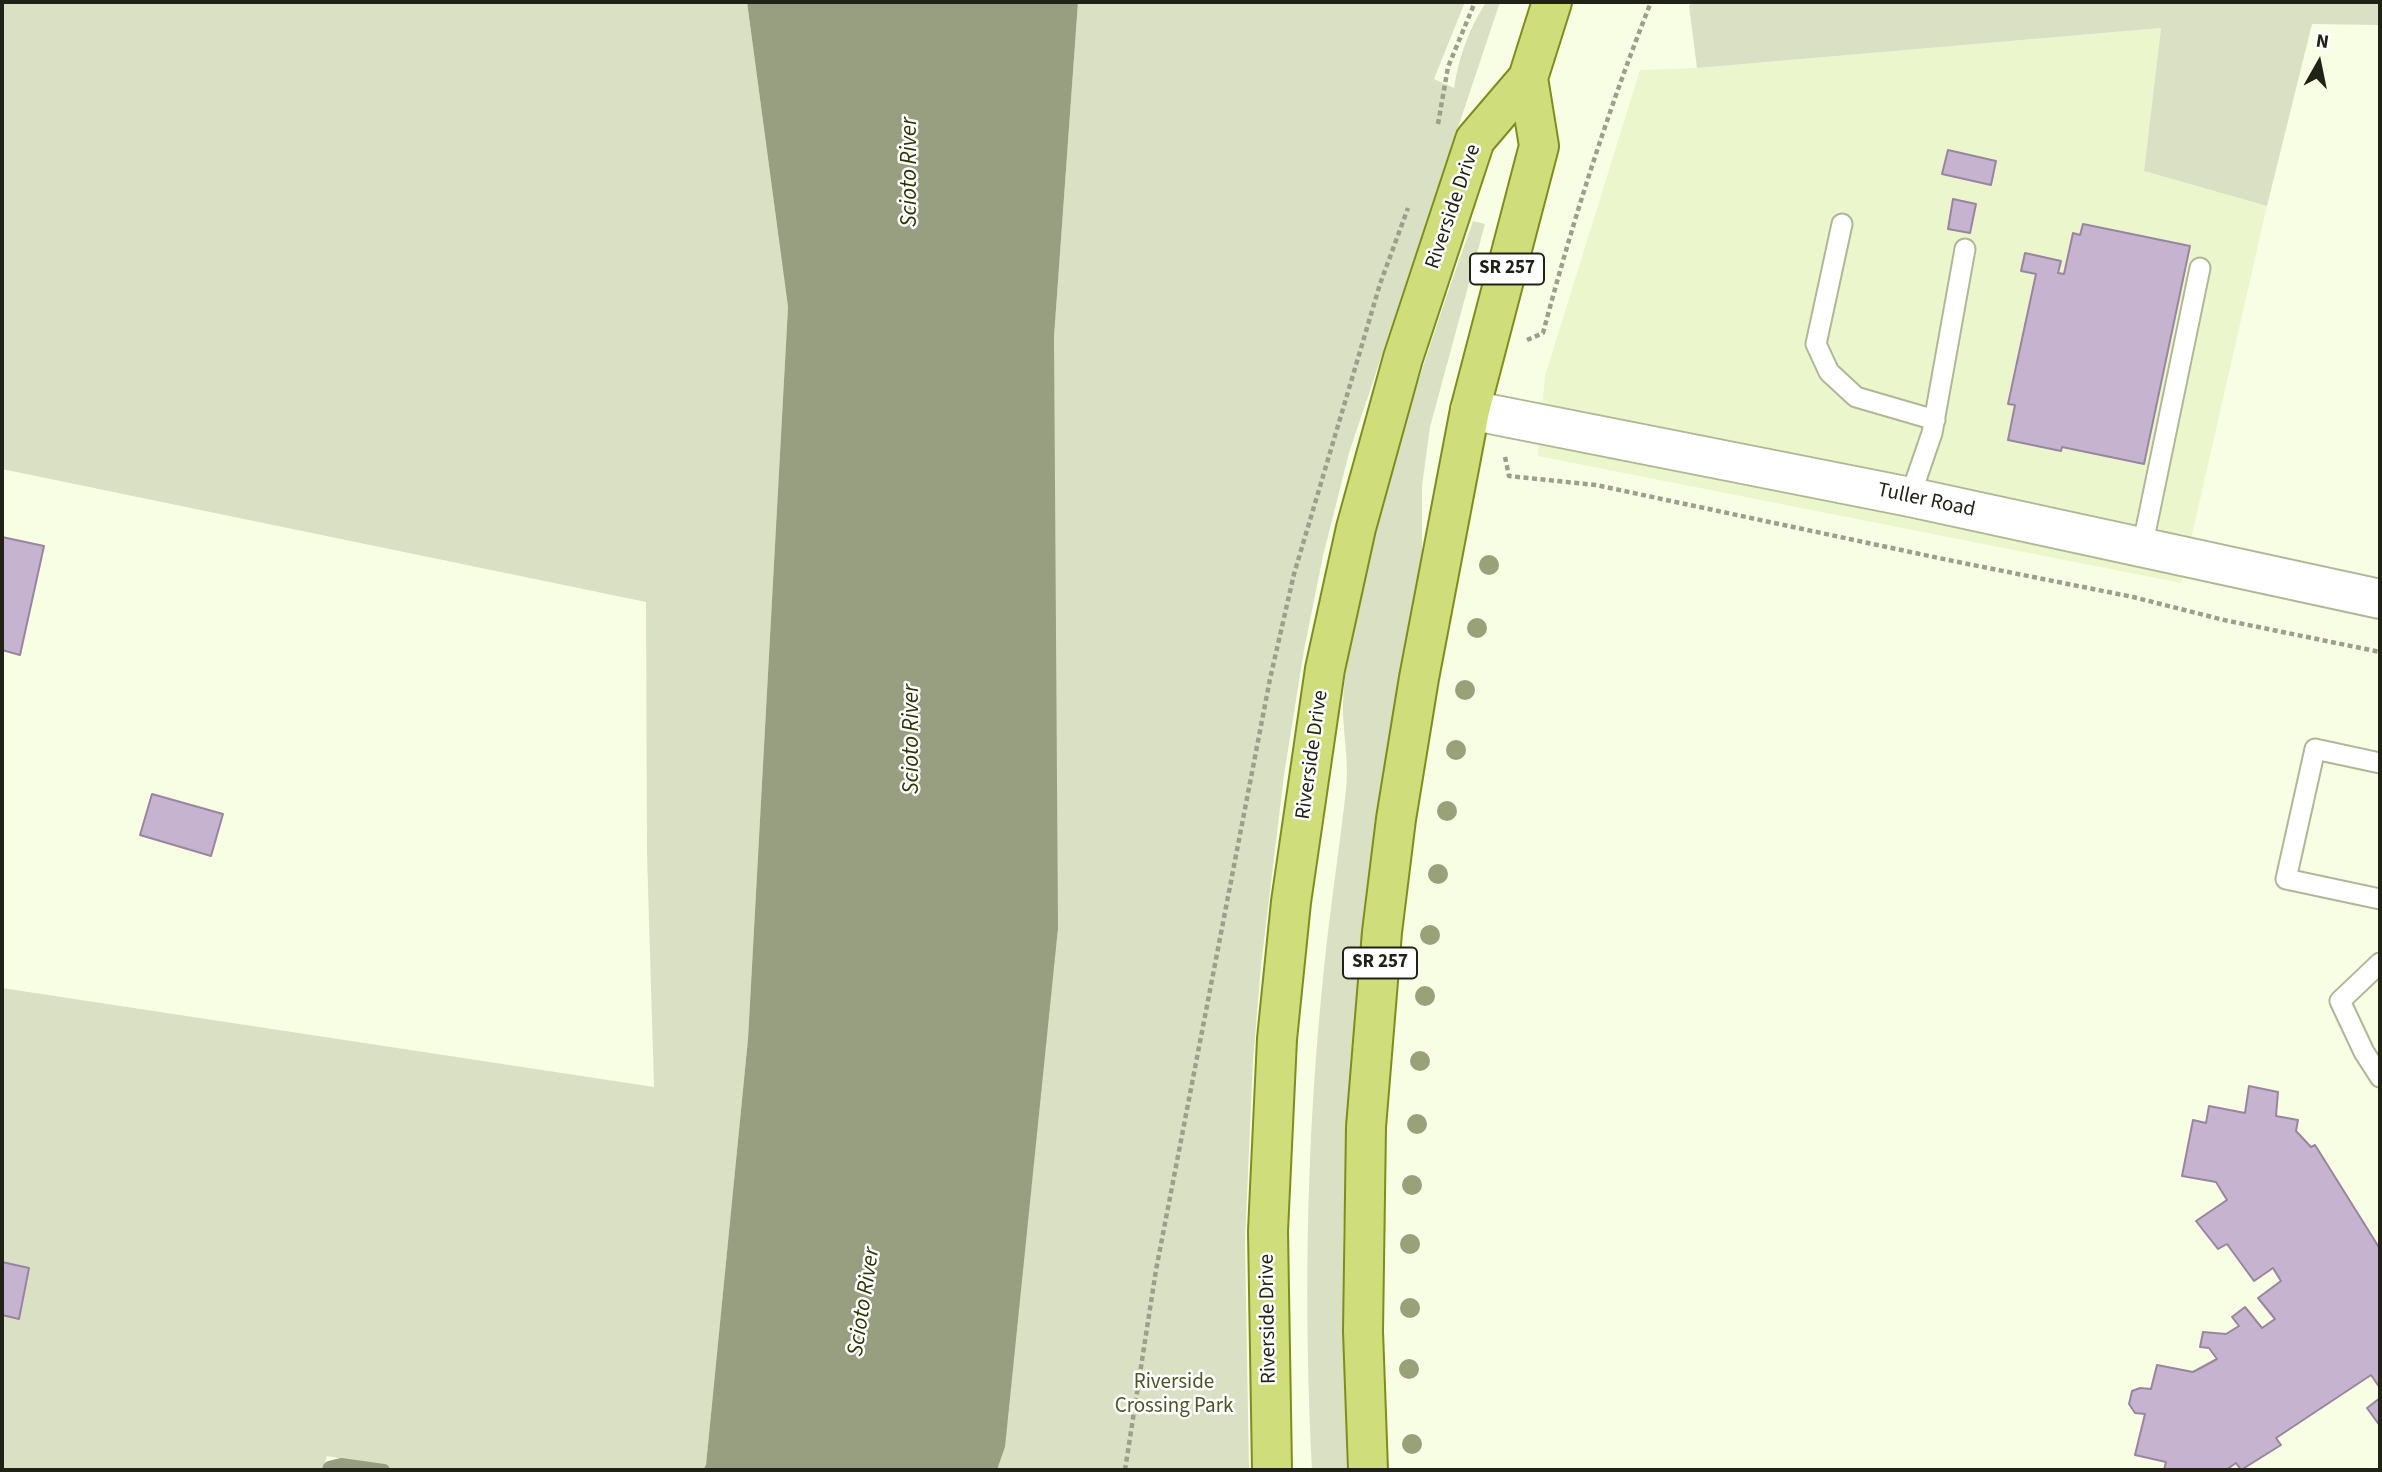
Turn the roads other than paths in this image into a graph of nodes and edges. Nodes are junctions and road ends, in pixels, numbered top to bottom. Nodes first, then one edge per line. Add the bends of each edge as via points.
1 (1552, 2) edge
2 (1528, 78) junction
3 (1842, 224) dead end
4 (1965, 249) dead end
5 (2200, 268) dead end
6 (1470, 410) junction
7 (1934, 420) junction
8 (1910, 497) junction
9 (2142, 548) junction
10 (2380, 599) edge
11 (2380, 763) edge
12 (2380, 899) edge
13 (2380, 962) edge
14 (2380, 1077) edge
15 (1272, 1470) edge
16 (1368, 1470) edge

1 - 2 main road, Riverside Drive / SR 257
2 - 6 main road, Riverside Drive / SR 257 via 1539,146
2 - 15 main road, Riverside Drive / SR 257 via 1475,140 1403,358 1356,528 1325,669 1291,902 1277,1040 1268,1231
3 - 7 lane via 1816,344 1829,372 1856,397
4 - 7 lane
5 - 9 lane
6 - 8 street, Tuller Road
6 - 16 main road, Riverside Drive / SR 257 via 1419,678 1382,932 1366,1128 1363,1331
7 - 8 lane
8 - 9 street, Tuller Road
9 - 10 street, Tuller Road
11 - 12 lane via 2315,749 2286,879
13 - 14 lane via 2340,1001

